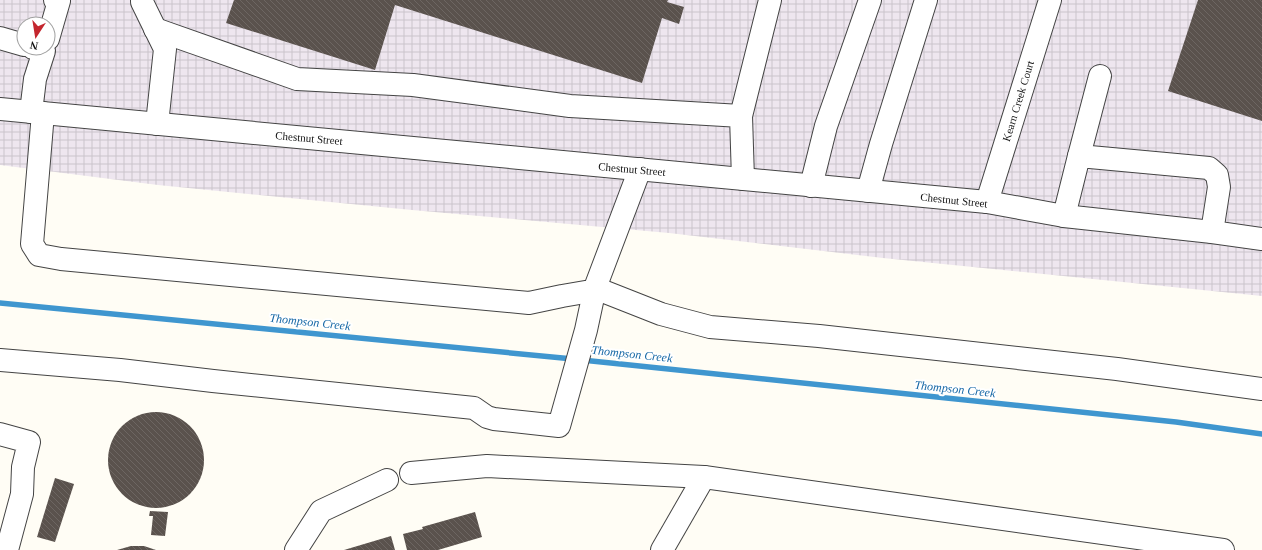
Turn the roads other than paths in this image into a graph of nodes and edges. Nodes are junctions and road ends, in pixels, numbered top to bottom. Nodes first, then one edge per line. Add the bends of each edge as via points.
1 (142, 0) edge
2 (770, 0) edge
3 (870, 0) edge
4 (926, 0) edge
5 (1050, 0) edge
6 (57, 1) edge
7 (51, 16) edge
8 (155, 30) junction
9 (0, 38) edge
10 (16, 41) edge
11 (38, 56) edge
12 (1100, 76) dead end
13 (0, 109) edge
14 (37, 112) junction
15 (741, 116) junction
16 (157, 124) junction
17 (1079, 156) junction
18 (640, 169) junction
19 (743, 179) junction
20 (811, 186) junction
21 (868, 191) junction
22 (987, 202) junction
23 (1064, 216) junction
24 (1212, 232) junction
25 (1262, 239) edge
26 (595, 288) junction
27 (0, 360) edge
28 (1262, 389) edge
29 (0, 434) edge
30 (411, 473) dead end
31 (704, 477) junction
32 (387, 480) dead end
33 (7, 550) edge
34 (296, 550) edge
35 (662, 550) edge
36 (1223, 550) edge

1 - 8 street
2 - 15 street
3 - 20 street via 826,126
4 - 21 street
5 - 22 street, Kearn Creek Court
6 - 7 street
8 - 15 street via 297,79 413,84 570,106
8 - 16 street via 165,49
9 - 10 street
11 - 14 street via 35,80
12 - 17 street
13 - 14 street, Chestnut Street
14 - 16 street, Chestnut Street
14 - 26 street via 32,244 39,255 529,304
15 - 19 street
16 - 18 street, Chestnut Street
17 - 23 street
17 - 24 street via 1209,168 1217,175 1219,187
18 - 19 street, Chestnut Street
18 - 26 street
19 - 20 street, Chestnut Street
20 - 21 street, Chestnut Street
21 - 22 street, Chestnut Street
22 - 23 street, Chestnut Street
23 - 24 street, Chestnut Street
24 - 25 street, Chestnut Street
26 - 27 street via 559,426 494,419 474,408 120,370
26 - 28 street via 661,314 710,327 819,336 1117,369
29 - 33 street via 28,442 23,467 22,494
30 - 31 street via 486,466
31 - 35 street
31 - 36 street
32 - 34 street via 321,511

